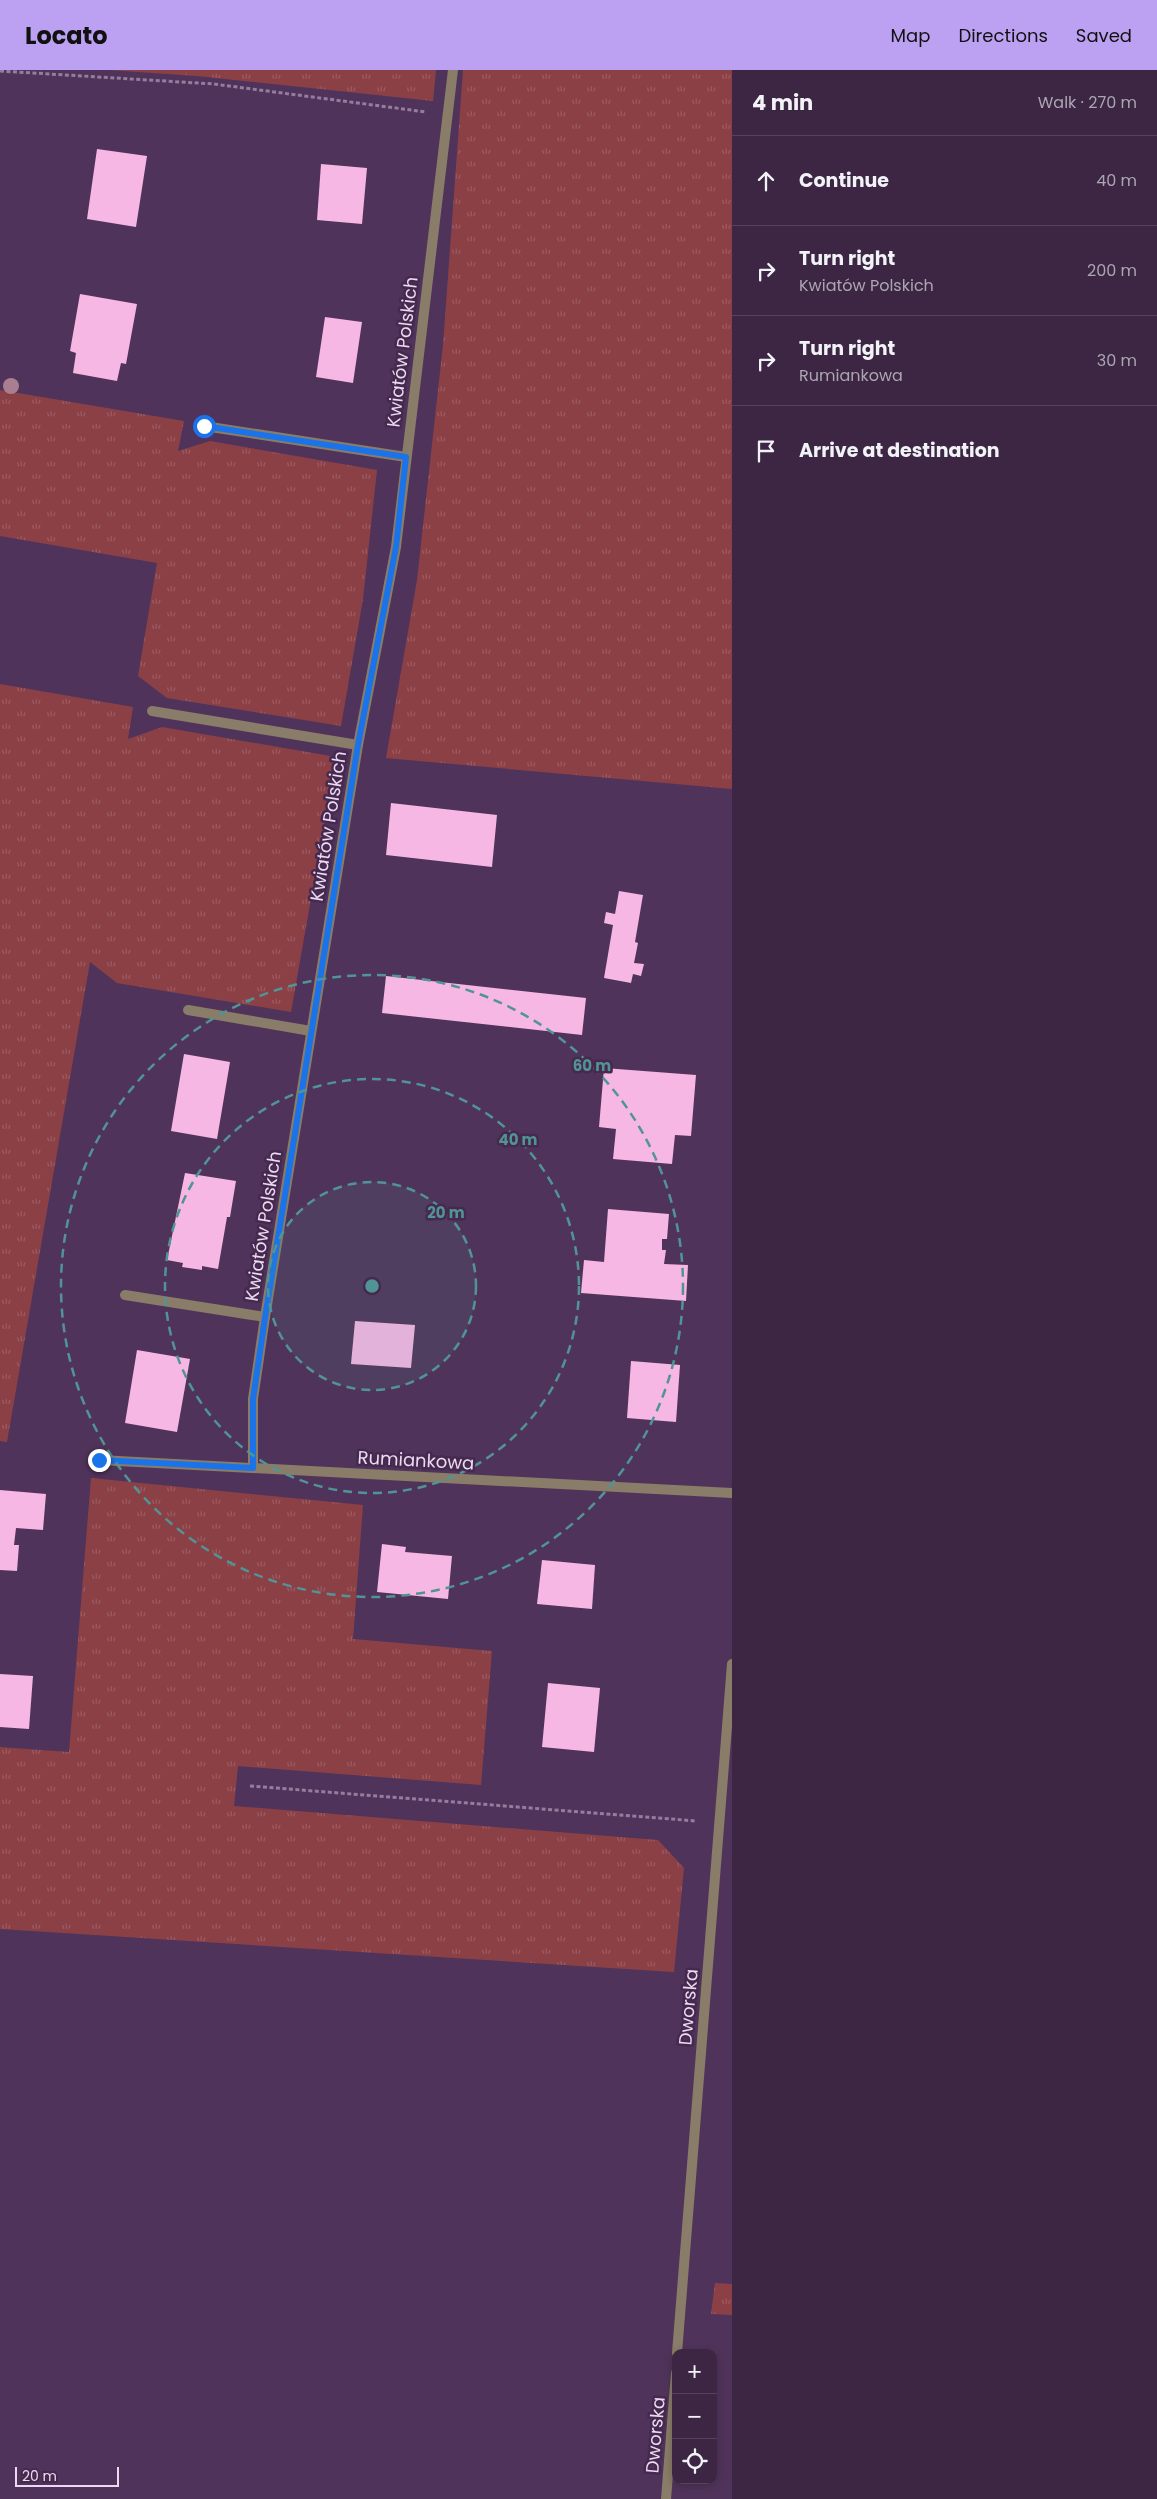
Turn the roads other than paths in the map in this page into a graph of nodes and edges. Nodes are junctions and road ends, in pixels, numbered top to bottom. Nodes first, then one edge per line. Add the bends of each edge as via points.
1 (453, 70) edge
2 (204, 426) dead end
3 (406, 457) junction
4 (152, 711) dead end
5 (358, 745) junction
6 (188, 1010) dead end
7 (311, 1031) junction
8 (125, 1295) dead end
9 (265, 1318) junction
10 (99, 1460) dead end
11 (253, 1468) junction
12 (732, 1493) edge
13 (732, 1664) edge
14 (677, 2349) edge
15 (674, 2394) edge
16 (666, 2499) edge

1 - 3 street, Kwiatów Polskich
2 - 3 street
3 - 5 street, Kwiatów Polskich via 396,547
4 - 5 street
5 - 7 street, Kwiatów Polskich
6 - 7 street
7 - 9 street, Kwiatów Polskich
8 - 9 street
9 - 11 street, Kwiatów Polskich via 253,1399
10 - 11 street, Rumiankowa
11 - 12 street, Rumiankowa
13 - 14 street, Dworska
15 - 16 street, Dworska

